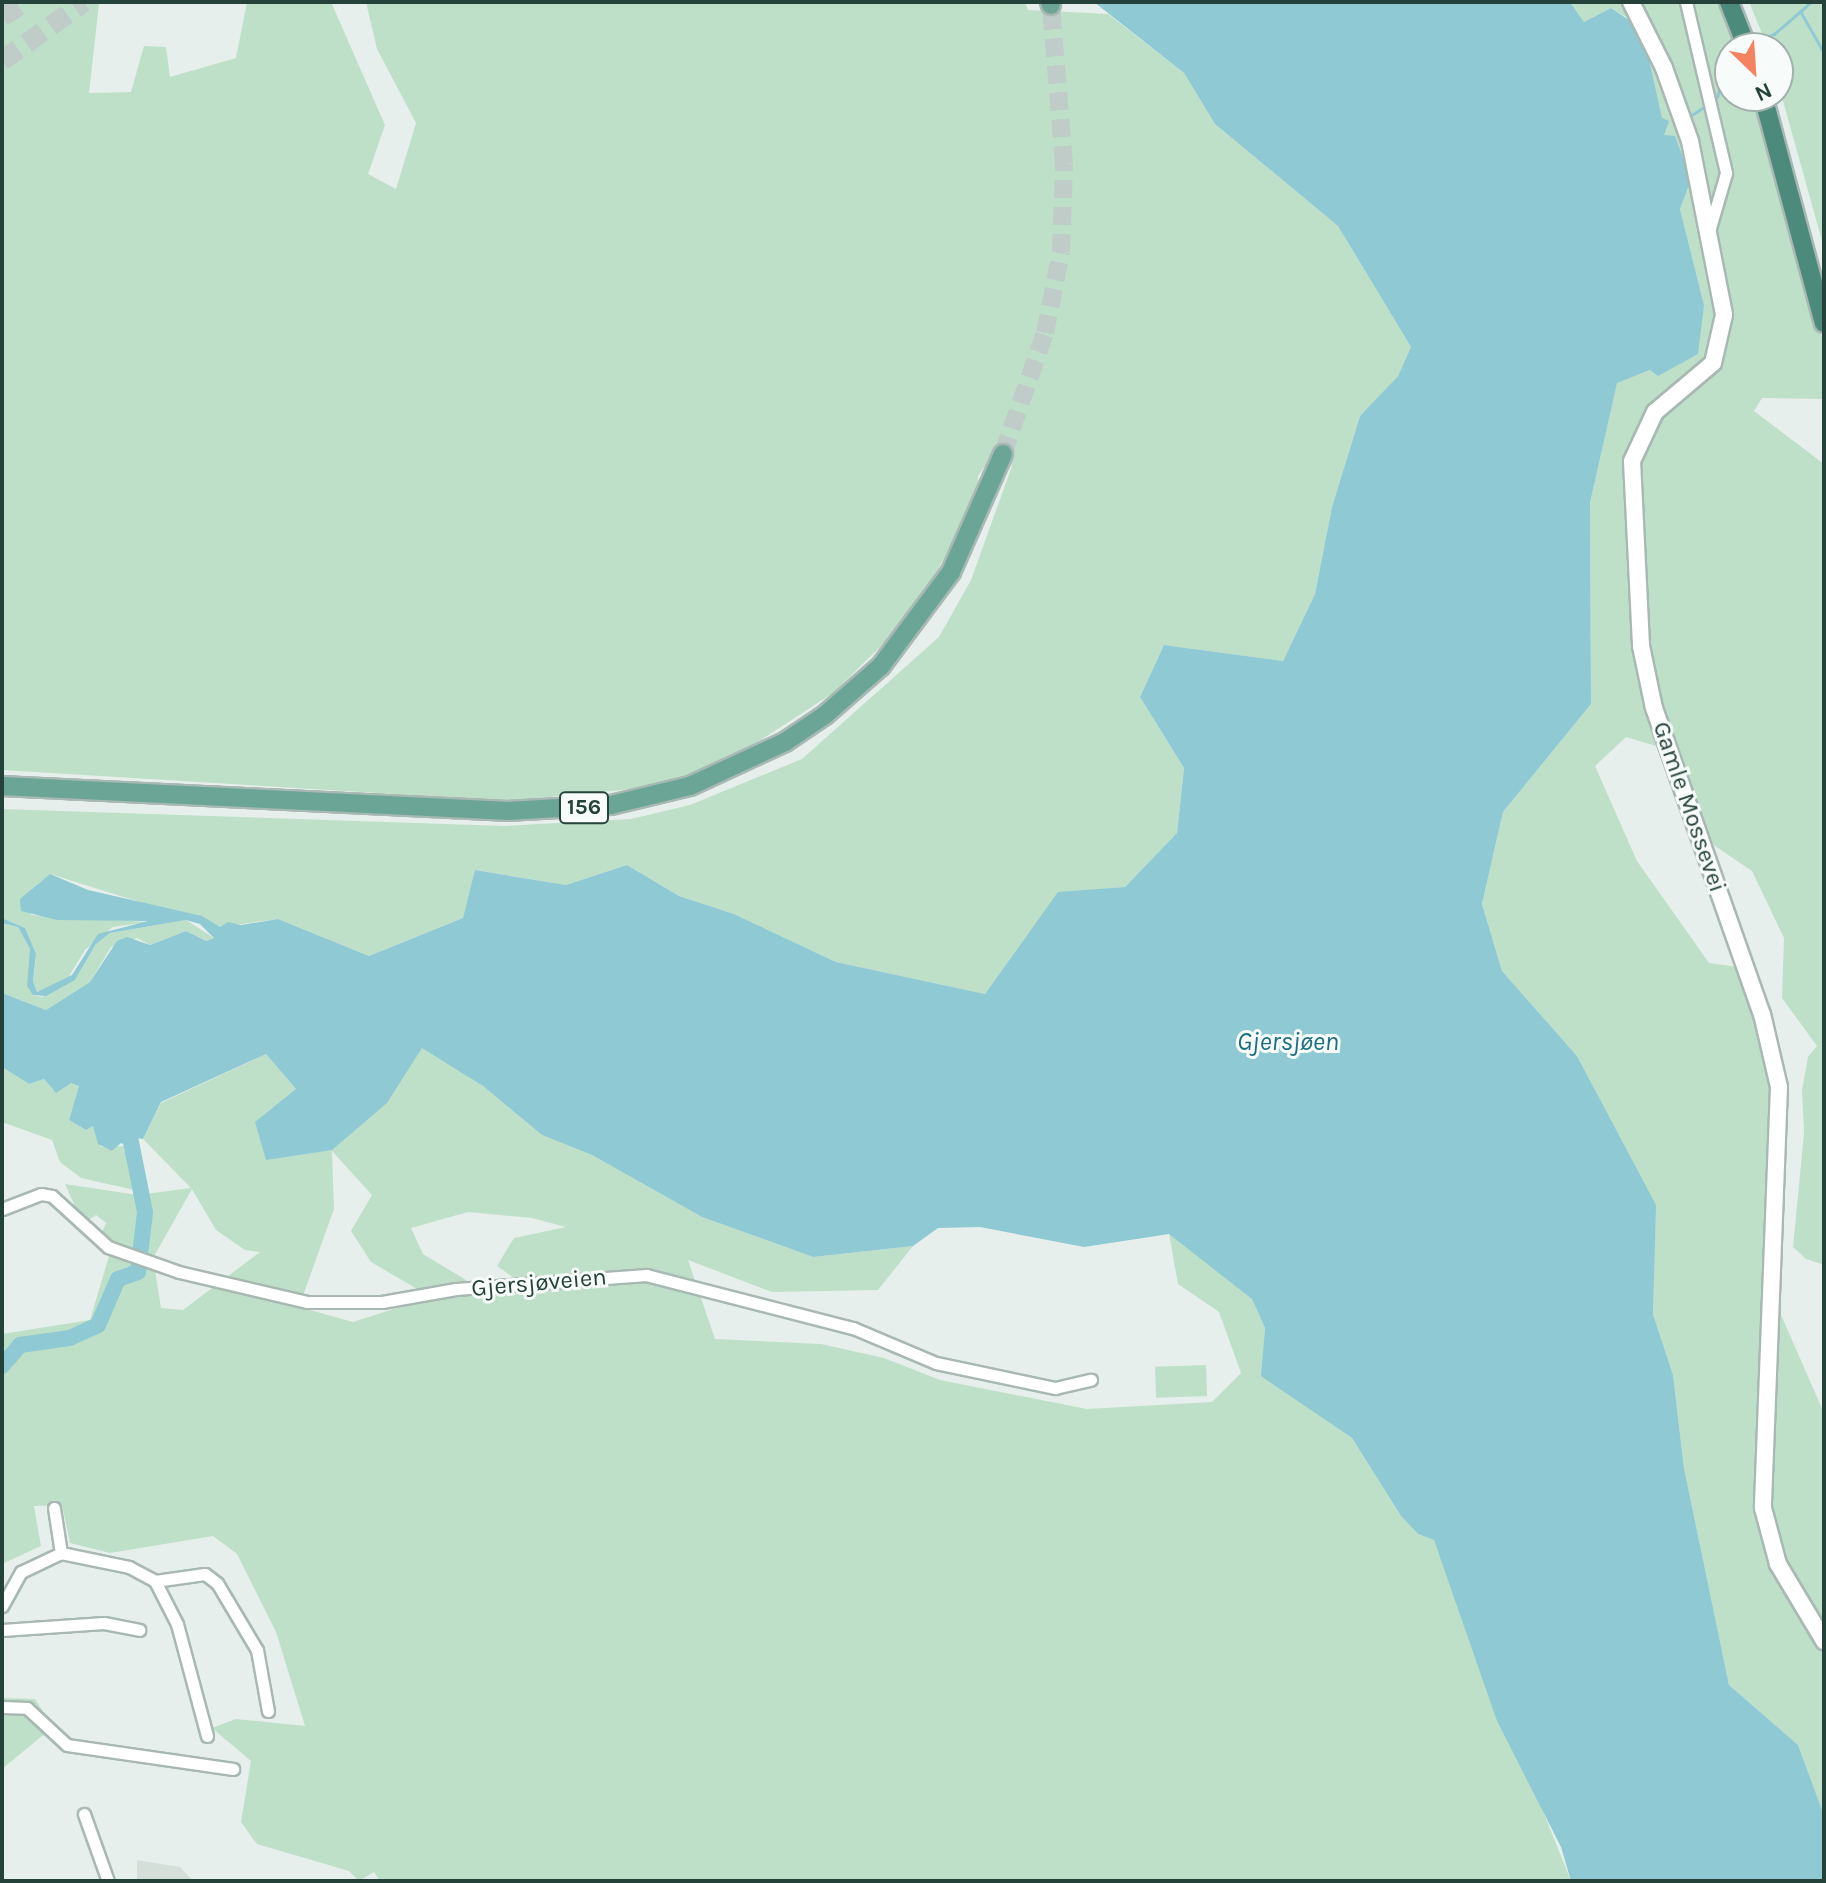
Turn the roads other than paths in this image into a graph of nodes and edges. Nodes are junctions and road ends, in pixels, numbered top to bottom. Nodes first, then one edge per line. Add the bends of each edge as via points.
1 (1631, 2) edge
2 (1686, 2) edge
3 (1729, 2) edge
4 (1737, 2) edge
5 (1741, 32) edge
6 (1749, 32) edge
7 (1767, 112) edge
8 (1774, 112) edge
9 (1710, 228) junction
10 (1824, 298) edge
11 (1824, 323) edge
12 (1003, 454) tunnel mouth
13 (2, 786) edge
14 (2, 1209) edge
15 (1091, 1380) dead end
16 (54, 1508) dead end
17 (61, 1553) junction
18 (155, 1581) junction
19 (2, 1606) edge
20 (2, 1630) edge
21 (139, 1630) dead end
22 (1824, 1641) edge
23 (2, 1707) edge
24 (268, 1711) dead end
25 (207, 1736) dead end
26 (233, 1769) dead end
27 (84, 1814) dead end
28 (108, 1881) edge

1 - 9 main road, Gamle Mossevei via 1677,105
2 - 9 street via 1726,173
3 - 5 highway
4 - 6 highway
7 - 11 highway
8 - 10 highway
9 - 22 main road, Gamle Mossevei via 1724,315 1719,351 1703,375 1655,412 1632,461 1640,631 1654,708 1762,1014 1779,1087 1763,1508 1778,1564
12 - 13 main road, 156 via 951,572 881,666 796,735 690,786 611,805 507,811
14 - 15 street, Gjersjøveien via 41,1194 52,1196 94,1237 140,1260 307,1302 342,1304 456,1289 646,1275 853,1328 936,1363 1055,1388
16 - 17 street
17 - 18 street via 129,1567
17 - 19 street via 21,1572
18 - 24 street via 196,1573 217,1583 257,1650
18 - 25 street via 177,1624
20 - 21 street via 43,1623 104,1623
23 - 26 street via 27,1708 67,1745
27 - 28 street

